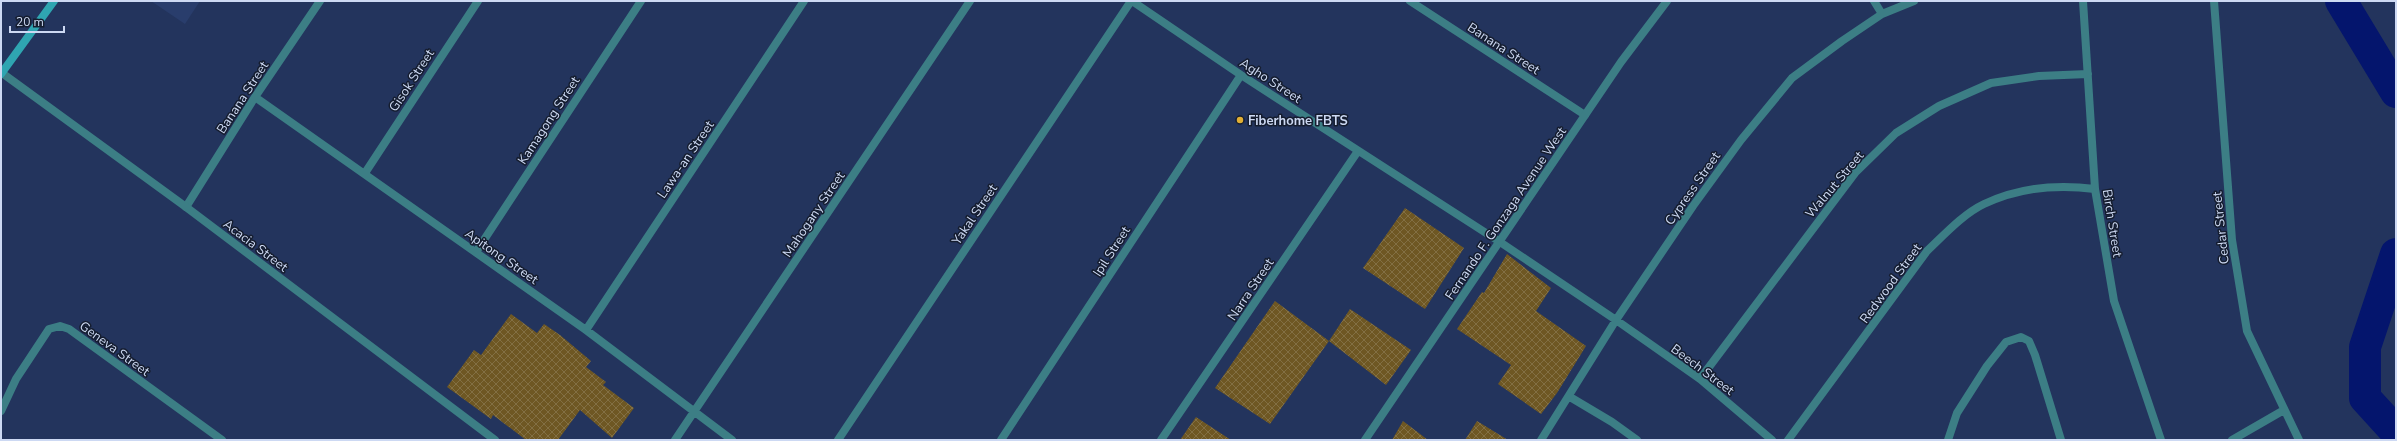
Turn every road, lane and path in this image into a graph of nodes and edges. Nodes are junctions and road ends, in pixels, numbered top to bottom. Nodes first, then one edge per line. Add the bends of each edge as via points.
1 (54, 1) edge
2 (320, 1) edge
3 (478, 1) edge
4 (641, 1) edge
5 (804, 1) edge
6 (970, 1) edge
7 (1131, 1) edge
8 (1410, 1) edge
9 (1667, 1) edge
10 (1874, 1) edge
11 (1914, 1) edge
12 (2083, 1) edge
13 (2214, 1) edge
14 (1882, 14) junction
15 (1, 73) edge
16 (2088, 74) junction
17 (1241, 75) junction
18 (255, 97) junction
19 (1585, 115) junction
20 (1358, 151) junction
21 (365, 173) junction
22 (2095, 189) junction
23 (186, 207) junction
24 (1500, 242) junction
25 (476, 252) junction
26 (1616, 320) junction
27 (586, 330) junction
28 (1700, 379) junction
29 (1570, 397) junction
30 (2284, 410) junction
31 (1, 411) edge
32 (694, 413) junction
33 (222, 440) edge
34 (495, 440) edge
35 (674, 440) edge
36 (732, 440) edge
37 (838, 440) edge
38 (1001, 440) edge
39 (1161, 440) edge
40 (1365, 440) edge
41 (1541, 440) edge
42 (1637, 440) edge
43 (1772, 440) edge
44 (1788, 440) edge
45 (1948, 440) edge
46 (2061, 440) edge
47 (2161, 440) edge
48 (2232, 440) edge
49 (2299, 440) edge

1 - 15 main road
2 - 18 street, Banana Street
3 - 21 street, Gisok Street
4 - 25 street, Kamagong Street
5 - 27 street, Lawa-an Street
6 - 32 street, Mahogany Street
7 - 17 street, Agho Street
7 - 37 street, Yakal Street
8 - 19 street, Banana Street
9 - 19 street, Fernando F. Gonzaga Avenue West via 1645,27
10 - 14 street
11 - 14 street, Cypress Street
12 - 16 street, Birch Street
13 - 30 street, Cedar Street via 2232,240 2247,331
14 - 26 street, Cypress Street via 1792,78 1740,140
15 - 23 street, Acacia Street
16 - 22 street, Birch Street
16 - 28 street, Walnut Street via 2039,76 1991,83 1939,106 1896,133 1855,173
17 - 20 street, Agho Street
17 - 38 street, Ipil Street
18 - 21 street, Apitong Street
18 - 23 street, Banana Street
19 - 24 street, Fernando F. Gonzaga Avenue West
20 - 24 street, Agho Street
20 - 39 street, Narra Street
21 - 25 street, Apitong Street
22 - 44 street, Redwood Street via 2065,185 2032,188 1984,204 1954,225 1927,251
22 - 47 street, Birch Street via 2114,301
23 - 34 street, Acacia Street
24 - 26 street, Beech Street
24 - 40 street, Fernando F. Gonzaga Avenue West
25 - 27 street, Apitong Street
26 - 28 street, Beech Street
26 - 29 street, Cypress Street
27 - 32 street, Apitong Street
28 - 43 street, Beech Street
29 - 41 street, Cypress Street
29 - 42 street
30 - 48 street
30 - 49 street, Cedar Street
31 - 33 street, Geneva Street via 16,379 49,328 60,326 69,329
32 - 35 street, Mahogany Street
32 - 36 street, Apitong Street
45 - 46 street via 1957,413 1987,366 2006,342 2020,337 2029,341 2035,355

